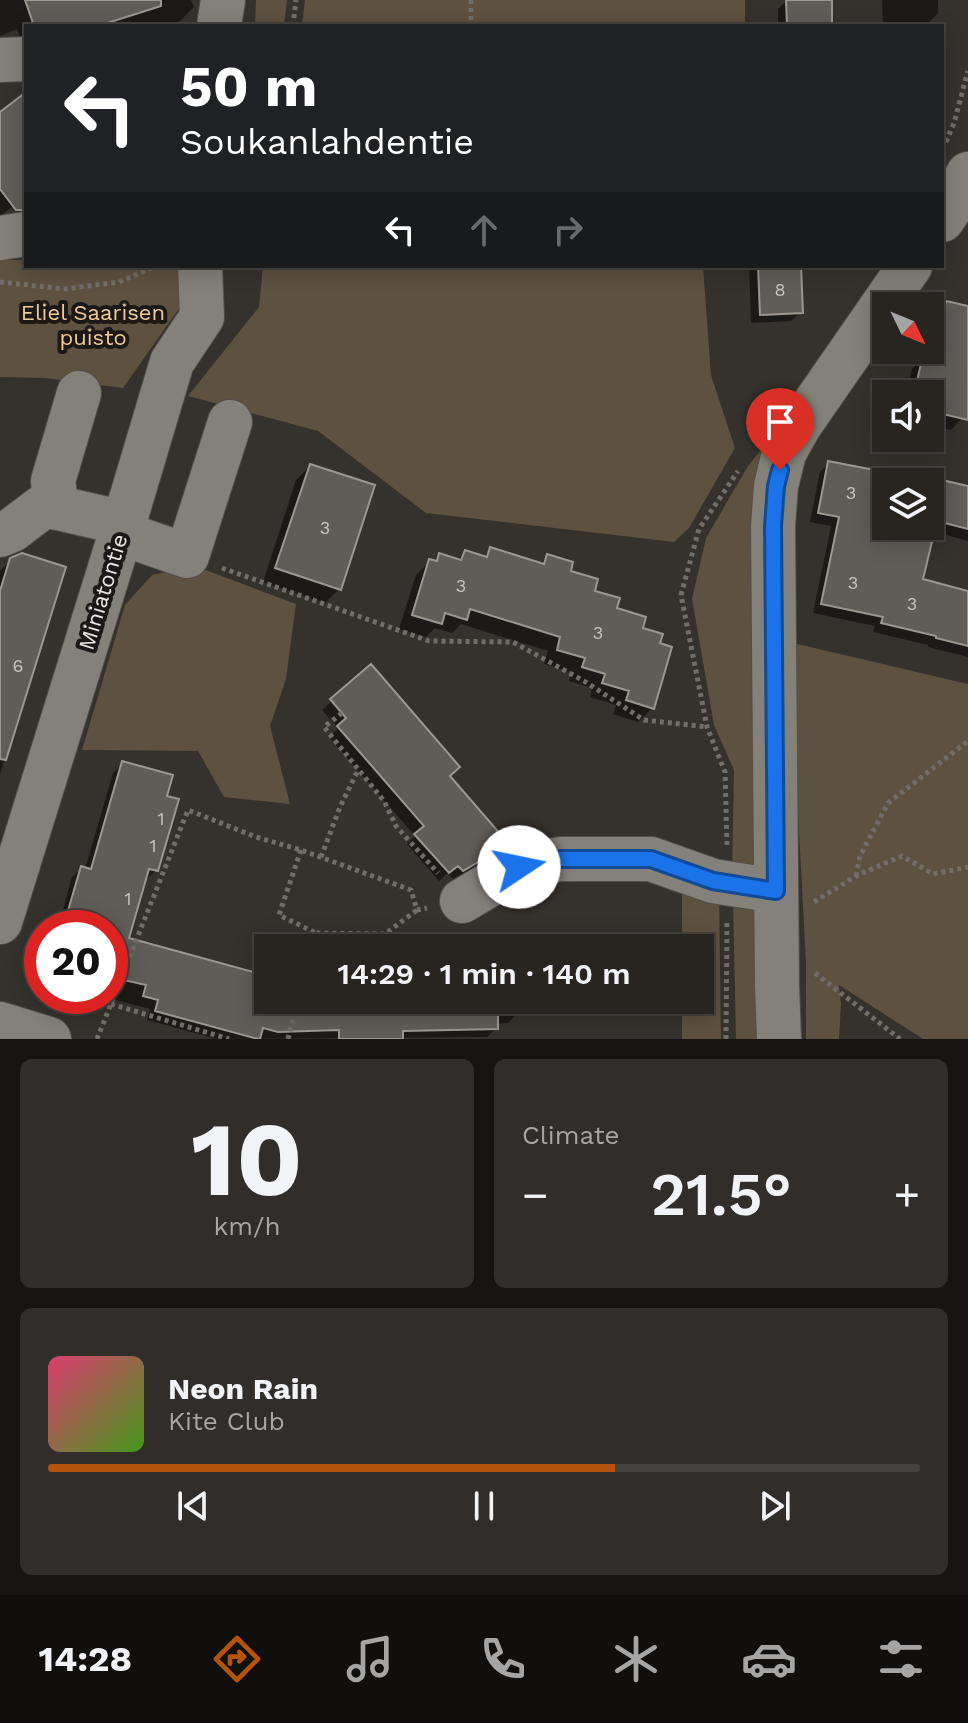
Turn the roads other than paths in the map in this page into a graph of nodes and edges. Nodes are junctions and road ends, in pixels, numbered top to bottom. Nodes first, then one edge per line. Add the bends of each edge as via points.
1 (223, 0) edge
2 (219, 24) edge
3 (24, 59) edge
4 (0, 60) edge
5 (968, 174) edge
6 (944, 217) edge
7 (24, 234) edge
8 (0, 238) edge
9 (200, 268) edge
10 (909, 268) edge
11 (79, 393) dead end
12 (230, 422) dead end
13 (57, 508) junction
14 (123, 528) junction
15 (0, 535) edge
16 (462, 901) road end
17 (776, 914) junction
18 (0, 922) edge
19 (0, 1024) edge
20 (49, 1039) edge
21 (779, 1039) edge

1 - 2 street
3 - 4 street
5 - 6 street
7 - 8 street
9 - 14 street, Miniatontie via 202,317 172,362
10 - 17 street via 799,426 784,453 776,486
11 - 13 street via 53,481
12 - 14 street via 187,556
13 - 14 street
13 - 15 street via 45,505
14 - 18 street, Miniatontie
16 - 17 street via 519,867 560,859 651,859 713,881
17 - 21 street
19 - 20 street

